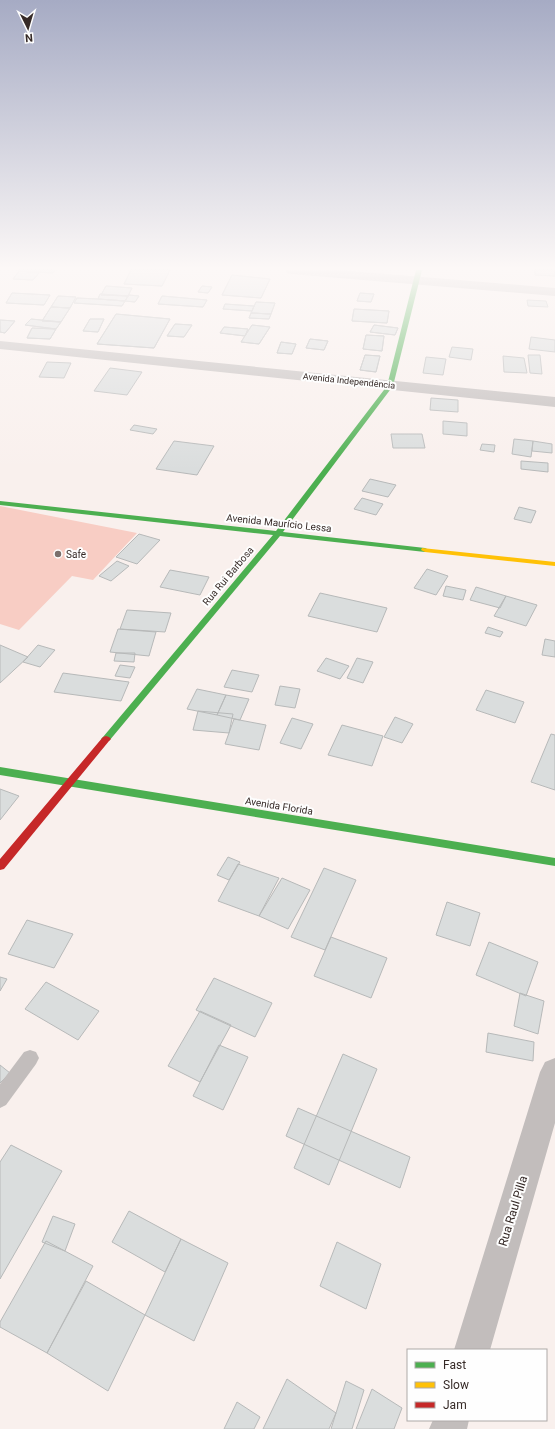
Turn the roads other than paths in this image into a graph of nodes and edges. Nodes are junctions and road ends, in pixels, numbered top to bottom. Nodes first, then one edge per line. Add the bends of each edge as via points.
1 (402, 337) edge
2 (0, 345) edge
3 (390, 386) junction
4 (555, 402) edge
5 (0, 503) edge
6 (278, 534) junction
7 (555, 564) edge
8 (0, 771) edge
9 (69, 782) junction
10 (555, 862) edge
11 (0, 866) edge
12 (30, 1058) dead end
13 (555, 1072) edge
14 (0, 1099) edge
15 (472, 1349) edge

1 - 3 street, Rua Rui Barbosa
2 - 3 street, Avenida Independência
3 - 4 street, Avenida Independência
3 - 6 street, Rua Rui Barbosa
5 - 6 street, Avenida Maurício Lessa
6 - 7 street, Avenida Maurício Lessa
6 - 9 street, Rua Rui Barbosa
8 - 9 street, Avenida Florida
9 - 10 street, Avenida Florida
9 - 11 street, Rua Rui Barbosa
12 - 14 lane
13 - 15 street, Rua Raul Pilla

